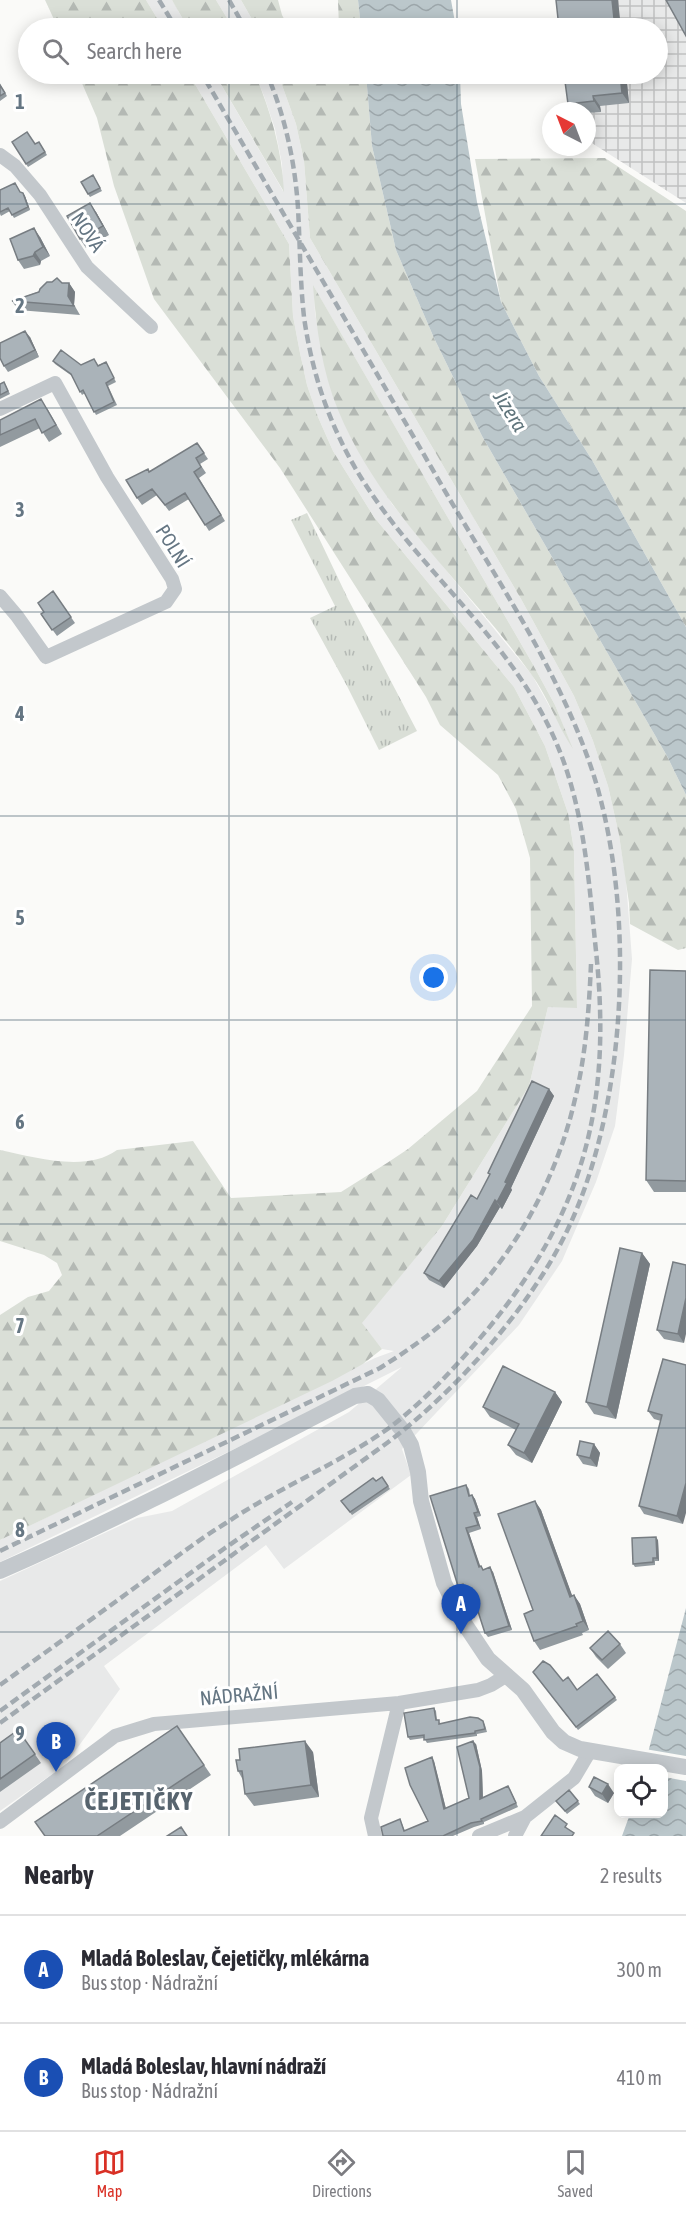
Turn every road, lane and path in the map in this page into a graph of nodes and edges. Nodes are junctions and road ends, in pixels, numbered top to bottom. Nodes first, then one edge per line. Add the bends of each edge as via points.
1 (1, 158) edge
2 (151, 327) dead end
3 (0, 410) edge
4 (0, 596) edge
5 (0, 1571) edge
6 (507, 1675) junction
7 (399, 1703) junction
8 (590, 1751) junction
9 (686, 1767) edge
10 (525, 1817) junction
11 (0, 1822) edge
12 (375, 1836) edge
13 (479, 1836) edge
14 (515, 1836) edge

1 - 2 street, NOVÁ via 15,166 40,195 87,267
3 - 4 street, POLNÍ via 55,383 175,589 166,602 46,657
5 - 6 street via 192,1480 356,1396 368,1394 378,1400 411,1445 422,1501 448,1592 488,1659
6 - 7 street, NÁDRAŽNÍ via 478,1690
6 - 8 street via 558,1737 570,1746
7 - 11 street, NÁDRAŽNÍ via 154,1724 115,1736
7 - 12 street via 371,1818
8 - 9 street
8 - 10 street via 574,1778
10 - 13 street
10 - 14 street

